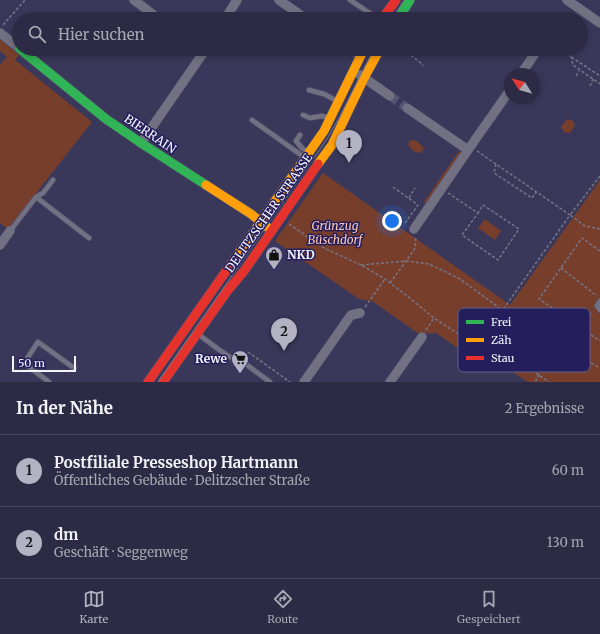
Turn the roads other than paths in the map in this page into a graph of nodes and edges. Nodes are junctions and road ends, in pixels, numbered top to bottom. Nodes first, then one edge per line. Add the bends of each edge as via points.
1 (134, 0) edge
2 (238, 0) edge
3 (279, 0) edge
4 (350, 0) edge
5 (396, 0) edge
6 (410, 0) edge
7 (567, 0) edge
8 (150, 12) edge
9 (230, 12) edge
10 (296, 12) edge
11 (368, 12) edge
12 (387, 12) edge
13 (402, 12) edge
14 (584, 12) edge
15 (588, 15) edge
16 (600, 23) edge
17 (0, 33) edge
18 (12, 42) edge
19 (30, 56) edge
20 (199, 56) edge
21 (361, 56) edge
22 (376, 56) edge
23 (533, 56) edge
24 (525, 68) edge
25 (354, 71) junction
26 (364, 78) junction
27 (309, 90) dead end
28 (390, 96) tunnel mouth
29 (504, 99) edge
30 (339, 102) junction
31 (407, 108) tunnel mouth
32 (303, 115) dead end
33 (331, 118) junction
34 (252, 120) dead end
35 (300, 135) dead end
36 (141, 143) junction
37 (470, 148) junction
38 (307, 155) junction
39 (53, 180) dead end
40 (36, 198) junction
41 (260, 222) junction
42 (414, 229) road end
43 (10, 231) joint
44 (272, 231) junction
45 (88, 238) dead end
46 (0, 245) edge
47 (600, 299) edge
48 (599, 308) edge
49 (360, 313) road end
50 (187, 326) junction
51 (198, 333) junction
52 (422, 337) road end
53 (74, 368) dead end
54 (49, 382) edge
55 (148, 382) edge
56 (164, 382) edge
57 (270, 382) edge
58 (304, 382) edge
59 (390, 382) edge

1 - 8 street
2 - 9 street
3 - 10 street
4 - 11 lane
5 - 12 main road
6 - 13 main road
7 - 14 street
15 - 16 street
17 - 18 street, BIERRAIN
19 - 36 main road, BIERRAIN
20 - 36 street
21 - 25 main road, DELITZSCHER STRASSE
22 - 26 main road, DELITZSCHER STRASSE
23 - 24 street
25 - 26 street
25 - 30 main road, DELITZSCHER STRASSE
26 - 28 street
26 - 44 main road, DELITZSCHER STRASSE via 332,145
27 - 30 lane
29 - 37 street
30 - 33 main road, DELITZSCHER STRASSE
31 - 37 street
32 - 33 lane via 310,118
33 - 38 main road, DELITZSCHER STRASSE
34 - 38 lane
35 - 38 lane via 296,141
36 - 41 main road, BIERRAIN
37 - 42 street
38 - 41 main road, DELITZSCHER STRASSE
39 - 40 lane
40 - 43 lane
40 - 45 lane
41 - 44 main road, BIERRAIN
41 - 50 main road, DELITZSCHER STRASSE
43 - 46 street
44 - 51 main road, DELITZSCHER STRASSE
47 - 48 lane
49 - 58 street via 351,315
50 - 51 lane
50 - 55 main road, DELITZSCHER STRASSE
51 - 56 main road, DELITZSCHER STRASSE
51 - 57 lane
52 - 59 street
53 - 54 lane via 38,342 24,363

